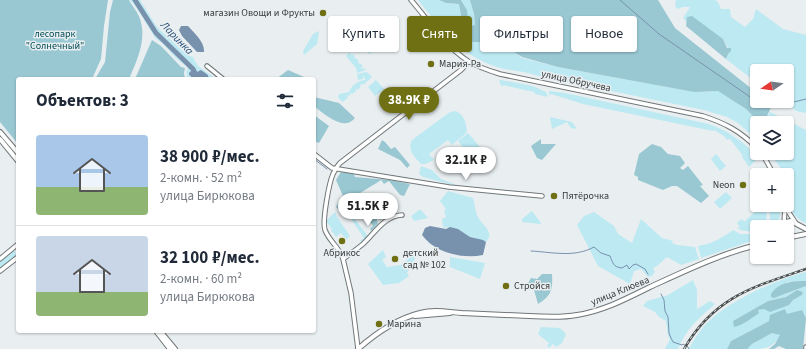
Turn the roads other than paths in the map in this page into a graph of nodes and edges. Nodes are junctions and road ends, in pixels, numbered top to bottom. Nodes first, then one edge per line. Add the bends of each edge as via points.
1 (412, 0) edge
2 (469, 62) junction
3 (207, 66) dead end
4 (221, 77) edge
5 (0, 132) edge
6 (0, 139) edge
7 (750, 142) edge
8 (16, 152) edge
9 (316, 156) edge
10 (16, 159) edge
11 (336, 169) junction
12 (542, 196) dead end
13 (788, 212) edge
14 (402, 215) dead end
15 (795, 222) junction
16 (806, 229) edge
17 (806, 234) edge
18 (794, 235) edge
19 (794, 236) edge
20 (16, 246) edge
21 (750, 247) edge
22 (12, 249) junction
23 (16, 251) edge
24 (0, 259) edge
25 (16, 259) edge
26 (343, 259) junction
27 (0, 271) edge
28 (158, 333) edge
29 (162, 333) edge
30 (170, 349) edge
31 (175, 349) edge
32 (358, 349) edge

1 - 2 street, улица Обручева via 446,42
2 - 7 street, улица Обручева via 500,74 702,116 729,126
2 - 11 street via 340,162
3 - 4 street
5 - 8 main road
6 - 10 main road
9 - 11 street
11 - 12 street via 448,187
11 - 26 street via 330,181 324,224
13 - 15 street
14 - 26 street via 381,224 362,245
15 - 16 main road
15 - 18 main road via 798,230
17 - 19 main road
20 - 22 street
21 - 32 main road, улица Клюева via 712,260 612,305 586,313 550,317 430,311 399,320
22 - 23 street
22 - 24 street
25 - 27 street
26 - 32 street via 351,293
28 - 30 main road
29 - 31 main road

